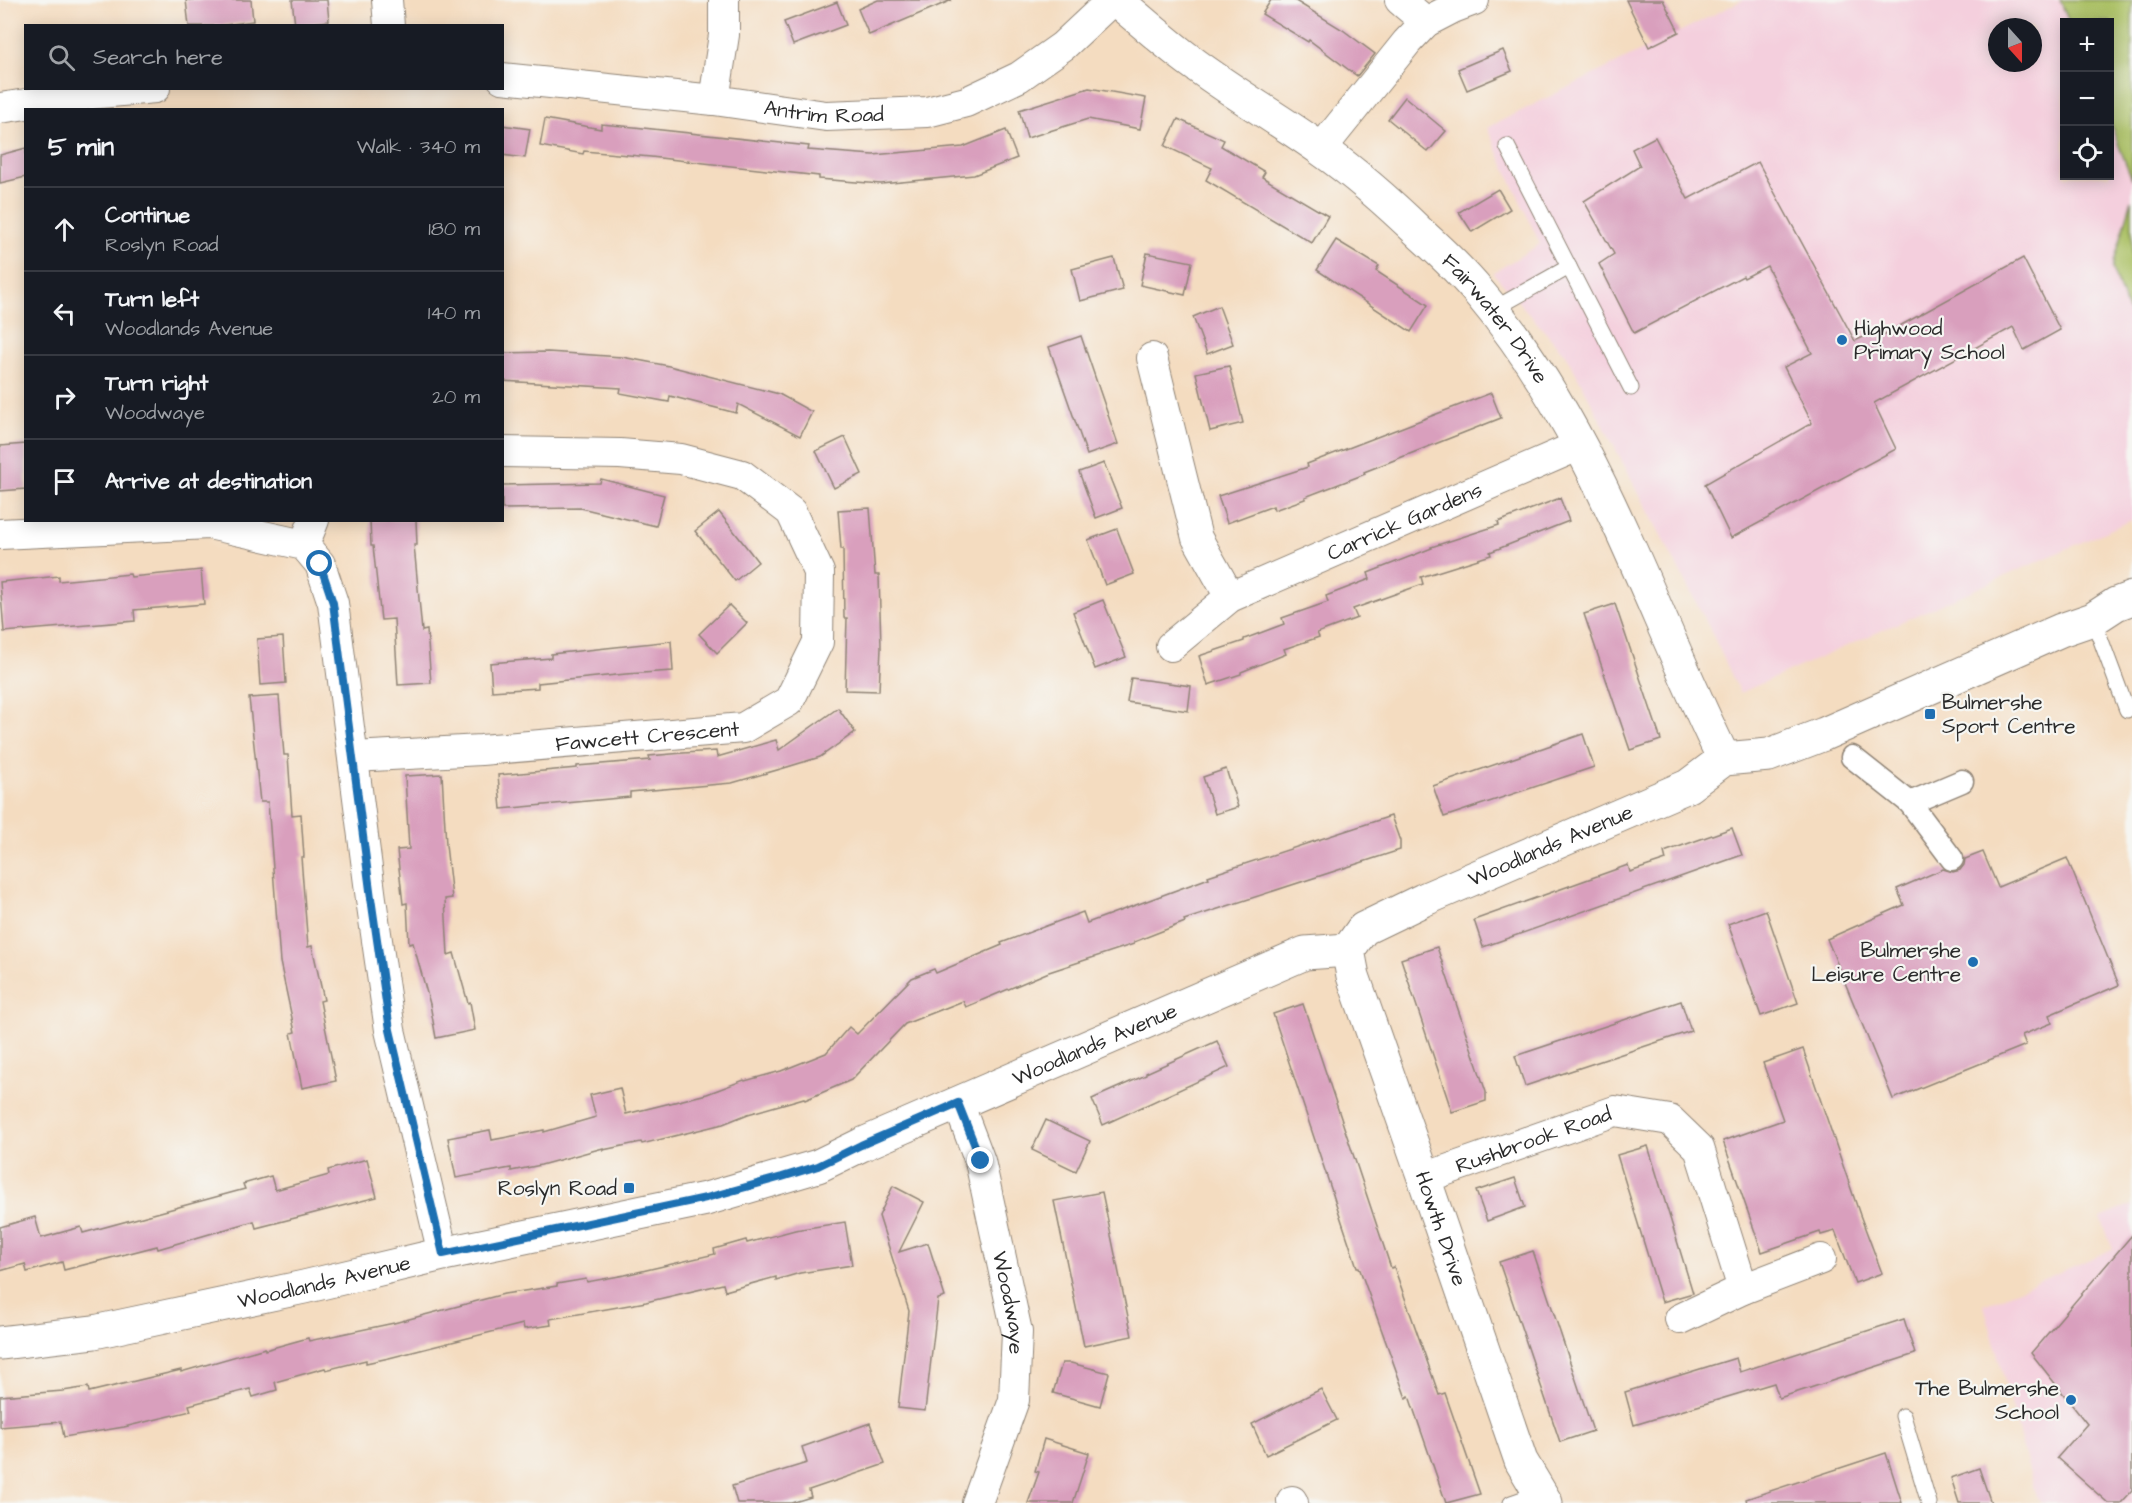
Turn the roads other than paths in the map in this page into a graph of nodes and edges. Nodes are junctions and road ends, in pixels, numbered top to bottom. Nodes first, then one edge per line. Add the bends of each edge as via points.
1 (387, 0) edge
2 (724, 0) edge
3 (1114, 0) edge
4 (1400, 0) edge
5 (1474, 0) edge
6 (1426, 22) junction
7 (388, 24) edge
8 (504, 78) edge
9 (133, 90) edge
10 (714, 100) junction
11 (0, 108) edge
12 (1507, 146) dead end
13 (1321, 149) junction
14 (1569, 267) junction
15 (1492, 310) junction
16 (1152, 358) dead end
17 (1631, 388) dead end
18 (1580, 445) junction
19 (504, 452) edge
20 (309, 533) edge
21 (0, 534) edge
22 (1230, 597) junction
23 (2132, 598) edge
24 (2093, 619) junction
25 (1172, 646) dead end
26 (2127, 710) dead end
27 (354, 757) junction
28 (1852, 757) dead end
29 (1724, 759) junction
30 (1962, 782) dead end
31 (1910, 803) junction
32 (1952, 860) dead end
33 (1348, 950) junction
34 (958, 1103) junction
35 (1425, 1178) junction
36 (443, 1254) junction
37 (1821, 1259) dead end
38 (1743, 1290) junction
39 (1680, 1319) dead end
40 (0, 1343) edge
41 (1903, 1416) dead end
42 (1532, 1500) edge
43 (977, 1503) edge
44 (1929, 1503) edge

1 - 7 street
2 - 10 street via 724,35
3 - 10 street, Antrim Road via 1063,46 1019,77 966,102 927,112 826,116
3 - 13 street, Fairwater Drive via 1182,55
4 - 6 street
5 - 6 street
6 - 13 street
8 - 10 street, Antrim Road
9 - 11 street
12 - 14 lane
13 - 15 street, Fairwater Drive via 1371,186 1436,248
14 - 15 lane
14 - 17 lane
15 - 18 street, Fairwater Drive via 1551,394
16 - 22 street via 1197,538
18 - 22 street, Carrick Gardens
18 - 29 street, Fairwater Drive via 1630,546
19 - 27 street, Fawcett Crescent via 681,459 742,475 792,512 819,572 818,642 789,701 743,728
20 - 21 street via 209,524
20 - 27 street via 333,603
22 - 25 street, Carrick Gardens
23 - 24 street
24 - 26 lane
24 - 29 street via 1769,755
27 - 36 street via 390,1030
28 - 31 street
29 - 33 street, Woodlands Avenue via 1688,786 1363,929
30 - 31 street
31 - 32 street
33 - 34 street, Woodlands Avenue via 1305,953
33 - 35 street, Howth Drive via 1353,976
34 - 36 street, Woodlands Avenue via 818,1166 782,1177 706,1198
34 - 43 street, Woodwaye via 981,1161 1017,1332 1014,1400
35 - 38 street, Rushbrook Road via 1615,1111 1670,1120 1699,1148
35 - 42 street, Howth Drive
36 - 40 street, Woodlands Avenue via 94,1332
37 - 38 street
38 - 39 street
41 - 44 lane

